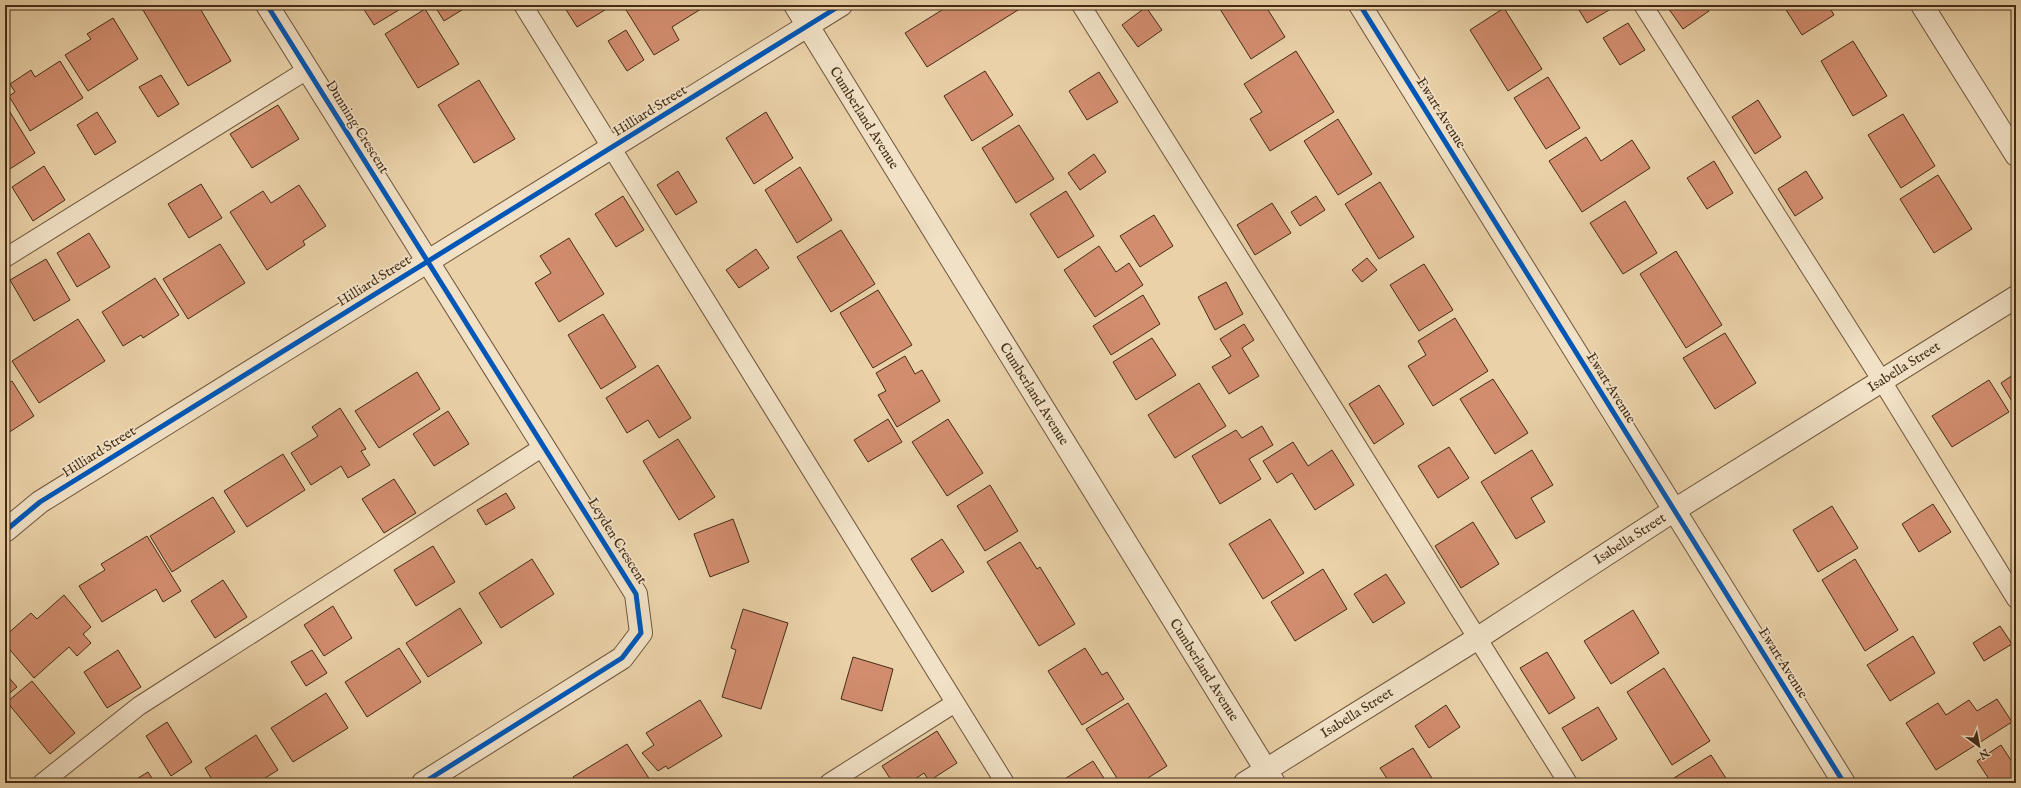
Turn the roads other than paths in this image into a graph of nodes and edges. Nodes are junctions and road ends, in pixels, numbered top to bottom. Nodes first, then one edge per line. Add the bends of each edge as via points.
1 (267, 5) edge
2 (523, 5) edge
3 (794, 5) edge
4 (841, 5) edge
5 (1081, 5) edge
6 (1360, 5) edge
7 (1643, 5) edge
8 (1922, 5) edge
9 (807, 26) junction
10 (307, 70) junction
11 (611, 148) junction
12 (2016, 154) edge
13 (5, 258) edge
14 (427, 262) junction
15 (2016, 297) edge
16 (1882, 381) junction
17 (544, 447) junction
18 (1673, 511) junction
19 (5, 532) edge
20 (2016, 599) edge
21 (1478, 638) junction
22 (955, 703) junction
23 (1270, 776) edge
24 (42, 783) edge
25 (423, 783) edge
26 (829, 783) edge
27 (1005, 783) edge
28 (1245, 783) edge
29 (1568, 783) edge
30 (1844, 783) edge

1 - 10 street, Dunning Crescent
2 - 11 lane
3 - 9 street, Cumberland Avenue
4 - 9 street, Hilliard Street
5 - 21 lane
6 - 18 street, Ewart Avenue
7 - 16 lane
8 - 12 street
9 - 11 street, Hilliard Street
9 - 23 street, Cumberland Avenue
10 - 13 lane
10 - 14 street, Dunning Crescent
11 - 14 street, Hilliard Street
11 - 22 lane
14 - 17 street, Leyden Crescent
14 - 19 street, Hilliard Street via 40,502
15 - 16 street, Isabella Street
16 - 18 street, Isabella Street
16 - 20 lane
17 - 24 lane via 139,706
17 - 25 street, Leyden Crescent via 636,594 641,633 622,658
18 - 21 street, Isabella Street
18 - 30 street, Ewart Avenue
21 - 23 street, Isabella Street
21 - 29 lane
22 - 26 lane
22 - 27 lane
23 - 28 street, Isabella Street

